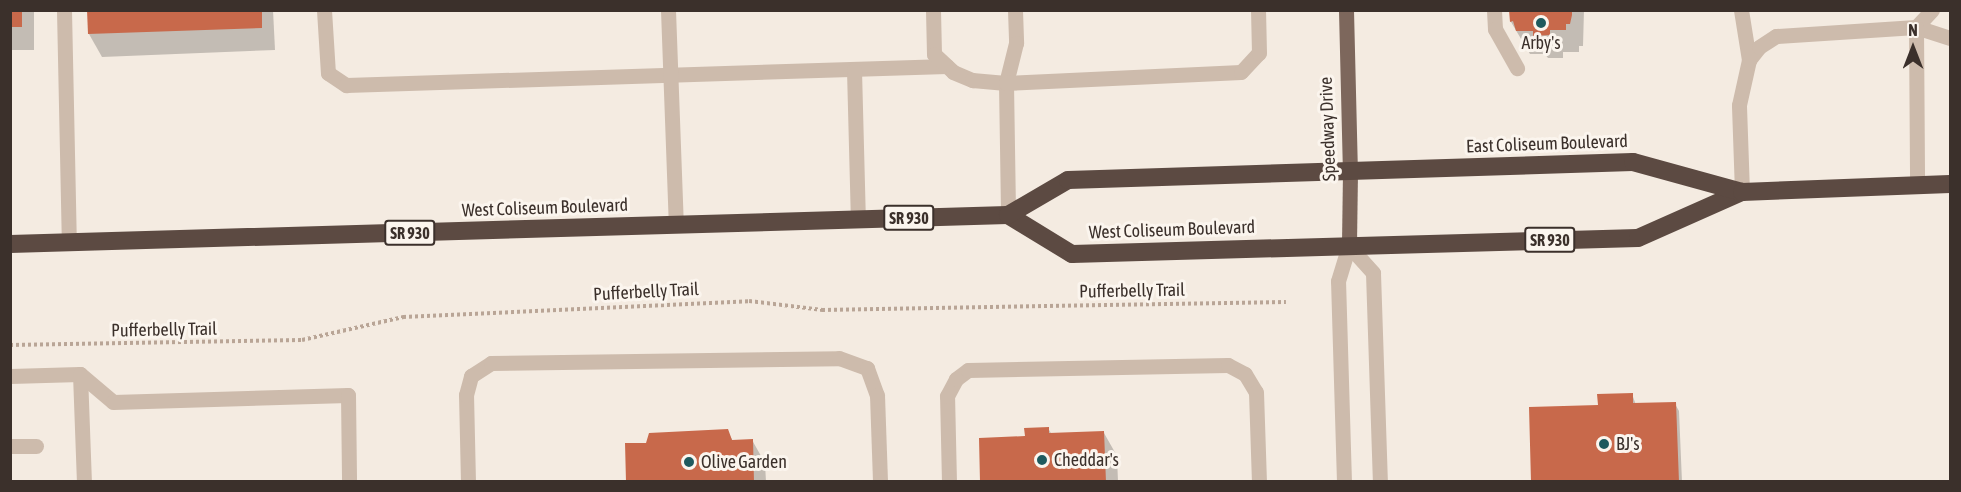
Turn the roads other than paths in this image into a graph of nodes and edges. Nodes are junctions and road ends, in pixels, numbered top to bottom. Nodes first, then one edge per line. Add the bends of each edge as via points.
1 (64, 10) edge
2 (324, 10) edge
3 (668, 10) edge
4 (933, 10) edge
5 (1015, 10) edge
6 (1258, 10) edge
7 (1346, 10) edge
8 (1494, 10) edge
9 (1741, 10) edge
10 (1932, 10) edge
11 (1916, 27) junction
12 (1950, 38) edge
13 (1749, 60) junction
14 (947, 66) junction
15 (1518, 68) dead end
16 (854, 70) junction
17 (671, 77) junction
18 (1006, 83) junction
19 (1350, 172) junction
20 (1950, 184) edge
21 (1917, 185) junction
22 (1742, 192) junction
23 (1008, 215) junction
24 (858, 219) junction
25 (676, 225) junction
26 (69, 243) junction
27 (10, 244) edge
28 (1349, 246) junction
29 (80, 374) junction
30 (10, 376) edge
31 (10, 446) edge
32 (36, 446) dead end
33 (84, 482) edge
34 (350, 482) edge
35 (468, 482) edge
36 (880, 482) edge
37 (949, 482) edge
38 (1259, 482) edge
39 (1344, 482) edge
40 (1380, 482) edge

1 - 26 lane
2 - 17 lane via 327,73 346,85
3 - 17 lane
4 - 14 lane via 934,54
5 - 18 lane via 1016,43
6 - 18 lane via 1259,53 1241,72
7 - 19 main road, Speedway Drive
8 - 15 lane via 1495,29
9 - 13 lane
10 - 11 lane
11 - 12 lane
11 - 13 lane via 1776,36 1759,46
11 - 21 lane
13 - 22 lane via 1739,105
14 - 16 lane
14 - 18 lane via 972,80
16 - 17 lane
16 - 24 lane
17 - 25 lane
18 - 23 lane
19 - 22 highway, East Coliseum Boulevard / SR 930 via 1635,162
19 - 23 highway, West Coliseum Boulevard / SR 930 via 1068,180
19 - 28 main road, Speedway Drive
20 - 21 highway, East Coliseum Boulevard / SR 930
21 - 22 highway, East Coliseum Boulevard / SR 930
22 - 28 highway, East Coliseum Boulevard / SR 930 via 1638,238
23 - 24 highway, West Coliseum Boulevard / SR 930
23 - 28 highway, West Coliseum Boulevard / SR 930 via 1072,254
24 - 25 highway, West Coliseum Boulevard / SR 930
25 - 26 highway, West Coliseum Boulevard / SR 930
26 - 27 highway, West Coliseum Boulevard / SR 930
28 - 39 lane via 1338,281
28 - 40 lane via 1373,273
29 - 30 lane
29 - 33 lane
29 - 34 lane via 113,402 348,395
31 - 32 lane
35 - 36 lane via 466,395 471,376 491,363 839,358 867,368 877,395
37 - 38 lane via 947,396 956,379 968,370 1228,365 1245,374 1256,392

